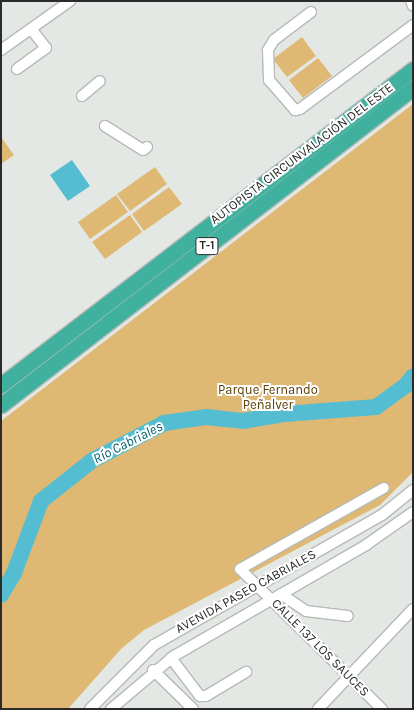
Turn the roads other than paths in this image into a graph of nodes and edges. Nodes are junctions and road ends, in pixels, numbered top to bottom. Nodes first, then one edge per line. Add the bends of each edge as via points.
1 (70, 1) edge
2 (411, 1) edge
3 (413, 6) edge
4 (311, 12) dead end
5 (413, 25) edge
6 (31, 29) junction
7 (1, 50) edge
8 (17, 69) dead end
9 (413, 69) edge
10 (100, 81) dead end
11 (413, 88) edge
12 (82, 96) dead end
13 (105, 126) dead end
14 (147, 147) dead end
15 (1, 385) edge
16 (1, 405) edge
17 (384, 488) dead end
18 (413, 490) edge
19 (411, 516) edge
20 (257, 587) junction
21 (281, 594) junction
22 (271, 600) junction
23 (413, 609) edge
24 (348, 616) dead end
25 (170, 658) junction
26 (152, 670) junction
27 (246, 672) dead end
28 (349, 676) junction
29 (90, 709) edge
30 (111, 709) edge
31 (194, 709) edge
32 (318, 709) edge
33 (382, 709) edge

1 - 6 street
2 - 3 street
4 - 5 street via 274,40 268,50 269,80 295,110 300,109
6 - 7 street
6 - 8 street via 46,48
9 - 15 highway, AUTOPISTA CIRCUNVALACIÓN DEL ESTE / T-1
10 - 12 street
11 - 16 highway, AUTOPISTA CIRCUNVALACIÓN DEL ESTE / T-1
13 - 14 street via 143,150
17 - 20 street, CALLE 137 LOS SAUCES via 240,569
18 - 20 street, AVENIDA PASEO CABRIALES via 382,516
19 - 21 street, AVENIDA PASEO CABRIALES
20 - 22 street, CALLE 137 LOS SAUCES
20 - 29 street, AVENIDA PASEO CABRIALES via 154,645
21 - 22 street, AVENIDA PASEO CABRIALES
21 - 24 street via 306,611
22 - 25 street, AVENIDA PASEO CABRIALES
22 - 28 street, CALLE 137 LOS SAUCES
23 - 28 street
25 - 26 street, AVENIDA PASEO CABRIALES
25 - 27 street via 200,696 206,696
26 - 30 street, AVENIDA PASEO CABRIALES
26 - 31 street
28 - 32 street
28 - 33 street, CALLE 137 LOS SAUCES

